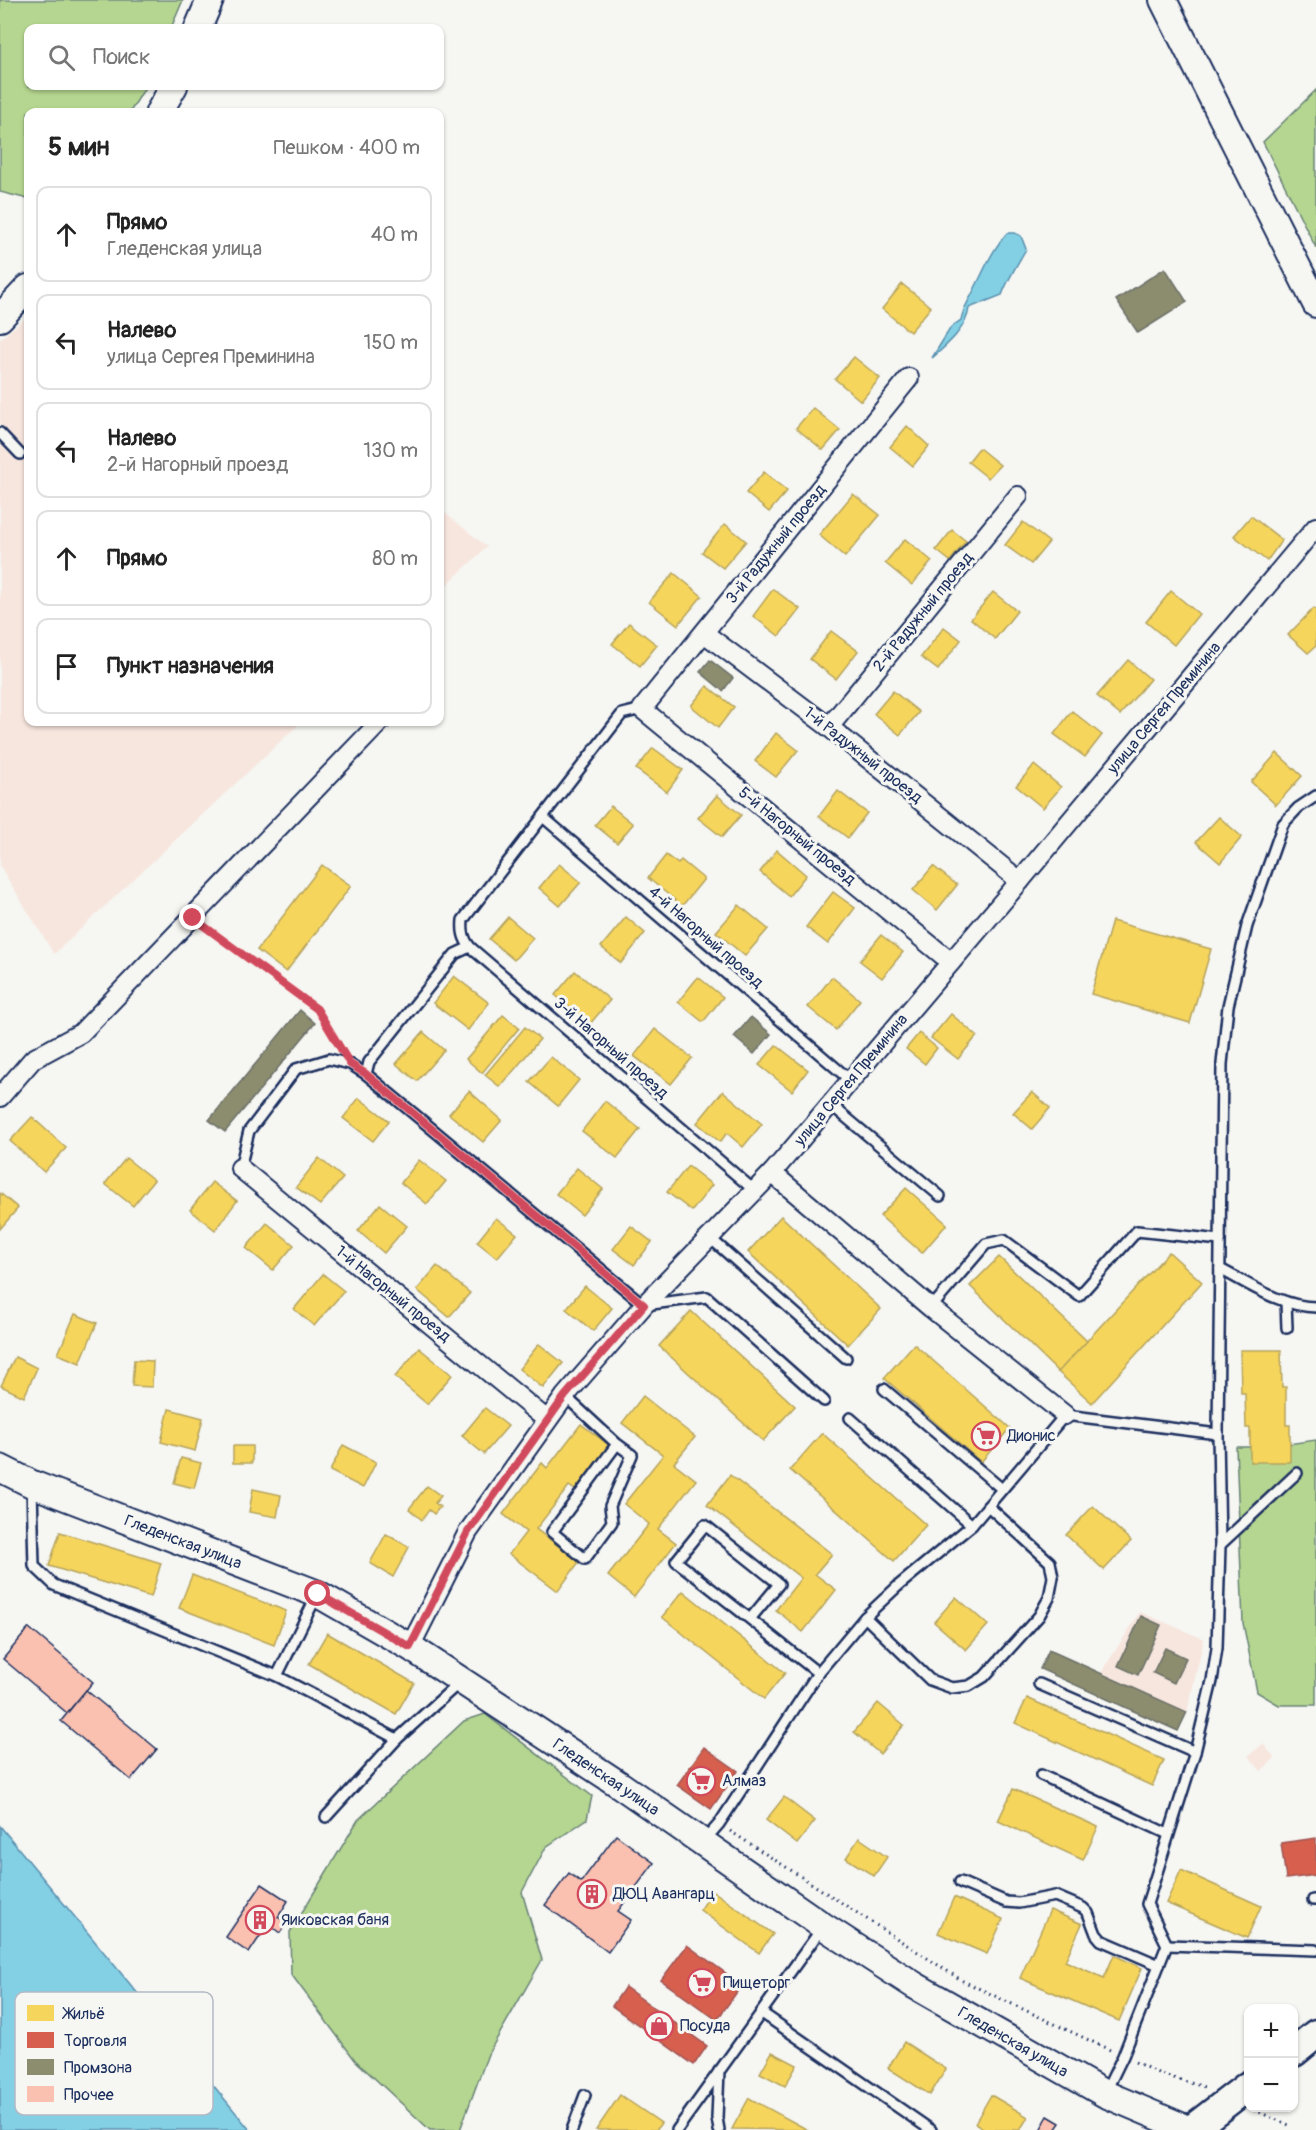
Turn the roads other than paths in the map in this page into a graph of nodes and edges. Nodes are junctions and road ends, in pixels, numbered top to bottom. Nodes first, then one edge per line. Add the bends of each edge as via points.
1 (210, 0) edge
2 (1163, 0) edge
3 (200, 24) edge
4 (172, 90) edge
5 (161, 108) edge
6 (24, 292) edge
7 (1316, 304) edge
8 (0, 318) edge
9 (909, 378) dead end
10 (0, 433) edge
11 (20, 454) dead end
12 (1018, 496) dead end
13 (1316, 527) edge
14 (704, 633) junction
15 (642, 710) junction
16 (376, 726) edge
17 (829, 727) junction
18 (1316, 796) edge
19 (543, 817) junction
20 (1020, 880) junction
21 (470, 947) junction
22 (951, 962) junction
23 (366, 1074) junction
24 (850, 1080) junction
25 (0, 1097) edge
26 (830, 1104) junction
27 (240, 1168) joint
28 (772, 1173) junction
29 (755, 1191) junction
30 (940, 1196) dead end
31 (709, 1237) junction
32 (1220, 1240) junction
33 (1220, 1269) junction
34 (1286, 1302) junction
35 (644, 1305) junction
36 (1316, 1307) edge
37 (931, 1308) junction
38 (1287, 1328) dead end
39 (846, 1358) dead end
40 (884, 1389) dead end
41 (565, 1396) junction
42 (824, 1401) dead end
43 (1065, 1414) junction
44 (850, 1418) dead end
45 (547, 1420) junction
46 (1218, 1434) junction
47 (617, 1444) junction
48 (0, 1468) edge
49 (1297, 1473) dead end
50 (32, 1484) junction
51 (1002, 1489) junction
52 (988, 1506) junction
53 (972, 1525) junction
54 (1220, 1545) junction
55 (318, 1594) junction
56 (864, 1617) junction
57 (750, 1619) junction
58 (410, 1647) junction
59 (818, 1673) junction
60 (277, 1677) junction
61 (460, 1682) junction
62 (1039, 1684) dead end
63 (398, 1739) junction
64 (1195, 1752) junction
65 (1041, 1775) dead end
66 (326, 1817) dead end
67 (711, 1833) junction
68 (1168, 1834) junction
69 (960, 1882) dead end
70 (823, 1926) junction
71 (1167, 1945) junction
72 (1316, 1950) edge
73 (1159, 1965) junction
74 (762, 2013) junction
75 (1316, 2034) edge
76 (1298, 2049) edge
77 (719, 2071) junction
78 (1239, 2093) edge
79 (1105, 2094) junction
80 (585, 2095) dead end
81 (572, 2130) edge
82 (677, 2130) edge
83 (719, 2130) edge
84 (931, 2130) edge
85 (1190, 2130) edge

1 - 3 main road
2 - 7 main road
4 - 5 main road
6 - 8 main road
9 - 14 street, 3-й Радужный проезд
10 - 11 lane
12 - 17 street, 2-й Радужный проезд
13 - 20 street, улица Сергея Преминина
14 - 15 street, 3-й Радужный проезд
14 - 17 street, 1-й Радужный проезд
15 - 19 lane via 622,714
15 - 22 street, 5-й Нагорный проезд
16 - 25 street via 81,1033 33,1059
17 - 20 street, 1-й Радужный проезд
18 - 32 lane via 1283,824 1247,926 1228,1006 1222,1064
19 - 21 lane via 463,920 464,940
19 - 24 lane, 4-й Нагорный проезд
20 - 22 street, улица Сергея Преминина
21 - 23 lane via 455,954 369,1062
21 - 29 lane, 3-й Нагорный проезд
22 - 24 street, улица Сергея Преминина
23 - 27 lane via 350,1064 329,1059 296,1069 249,1131
23 - 35 lane
24 - 26 street, улица Сергея Преминина
26 - 28 street, улица Сергея Преминина
26 - 30 lane
27 - 45 street, 1-й Нагорный проезд
28 - 29 street, улица Сергея Преминина
28 - 37 street
29 - 31 street, улица Сергея Преминина
31 - 35 street, улица Сергея Преминина
31 - 39 lane
32 - 33 lane
32 - 37 lane via 1137,1231 1079,1296 1004,1240 986,1244
33 - 34 lane
33 - 46 lane
34 - 36 lane
34 - 38 lane
35 - 41 street, улица Сергея Преминина
35 - 42 lane via 707,1297
37 - 43 street
40 - 51 lane
41 - 45 street, улица Сергея Преминина
41 - 47 lane
43 - 46 lane
43 - 51 lane
44 - 53 lane
45 - 58 street, улица Сергея Преминина via 468,1532
46 - 54 lane
47 - 47 lane via 552,1532 585,1559 612,1522 610,1506 632,1455
48 - 50 main road, Гледенская улица
49 - 54 lane
50 - 55 main road, Гледенская улица
50 - 60 lane via 34,1566 54,1585
51 - 52 lane
52 - 53 lane
52 - 56 lane via 1050,1562 1053,1577 1049,1598 1039,1616 984,1677 969,1686 952,1688 930,1680
53 - 56 lane
54 - 64 lane via 1217,1648
55 - 58 main road, Гледенская улица
55 - 60 lane
56 - 59 lane
57 - 57 lane via 778,1584 705,1525 676,1561
57 - 59 lane
58 - 61 main road, Гледенская улица
59 - 67 lane
60 - 63 lane
61 - 63 lane
61 - 67 main road, Гледенская улица via 620,1785
62 - 64 lane
63 - 66 lane
64 - 68 lane
65 - 68 lane
67 - 70 main road, Гледенская улица
68 - 71 lane via 1147,1904
69 - 73 lane via 1006,1902 1055,1896 1083,1908 1101,1940
70 - 74 lane
70 - 79 main road, Гледенская улица via 914,1985
71 - 72 lane
71 - 73 lane
73 - 79 lane
74 - 77 lane
74 - 84 lane
75 - 76 main road
77 - 82 lane
77 - 83 lane
78 - 85 main road
79 - 85 main road, Гледенская улица
80 - 81 lane

